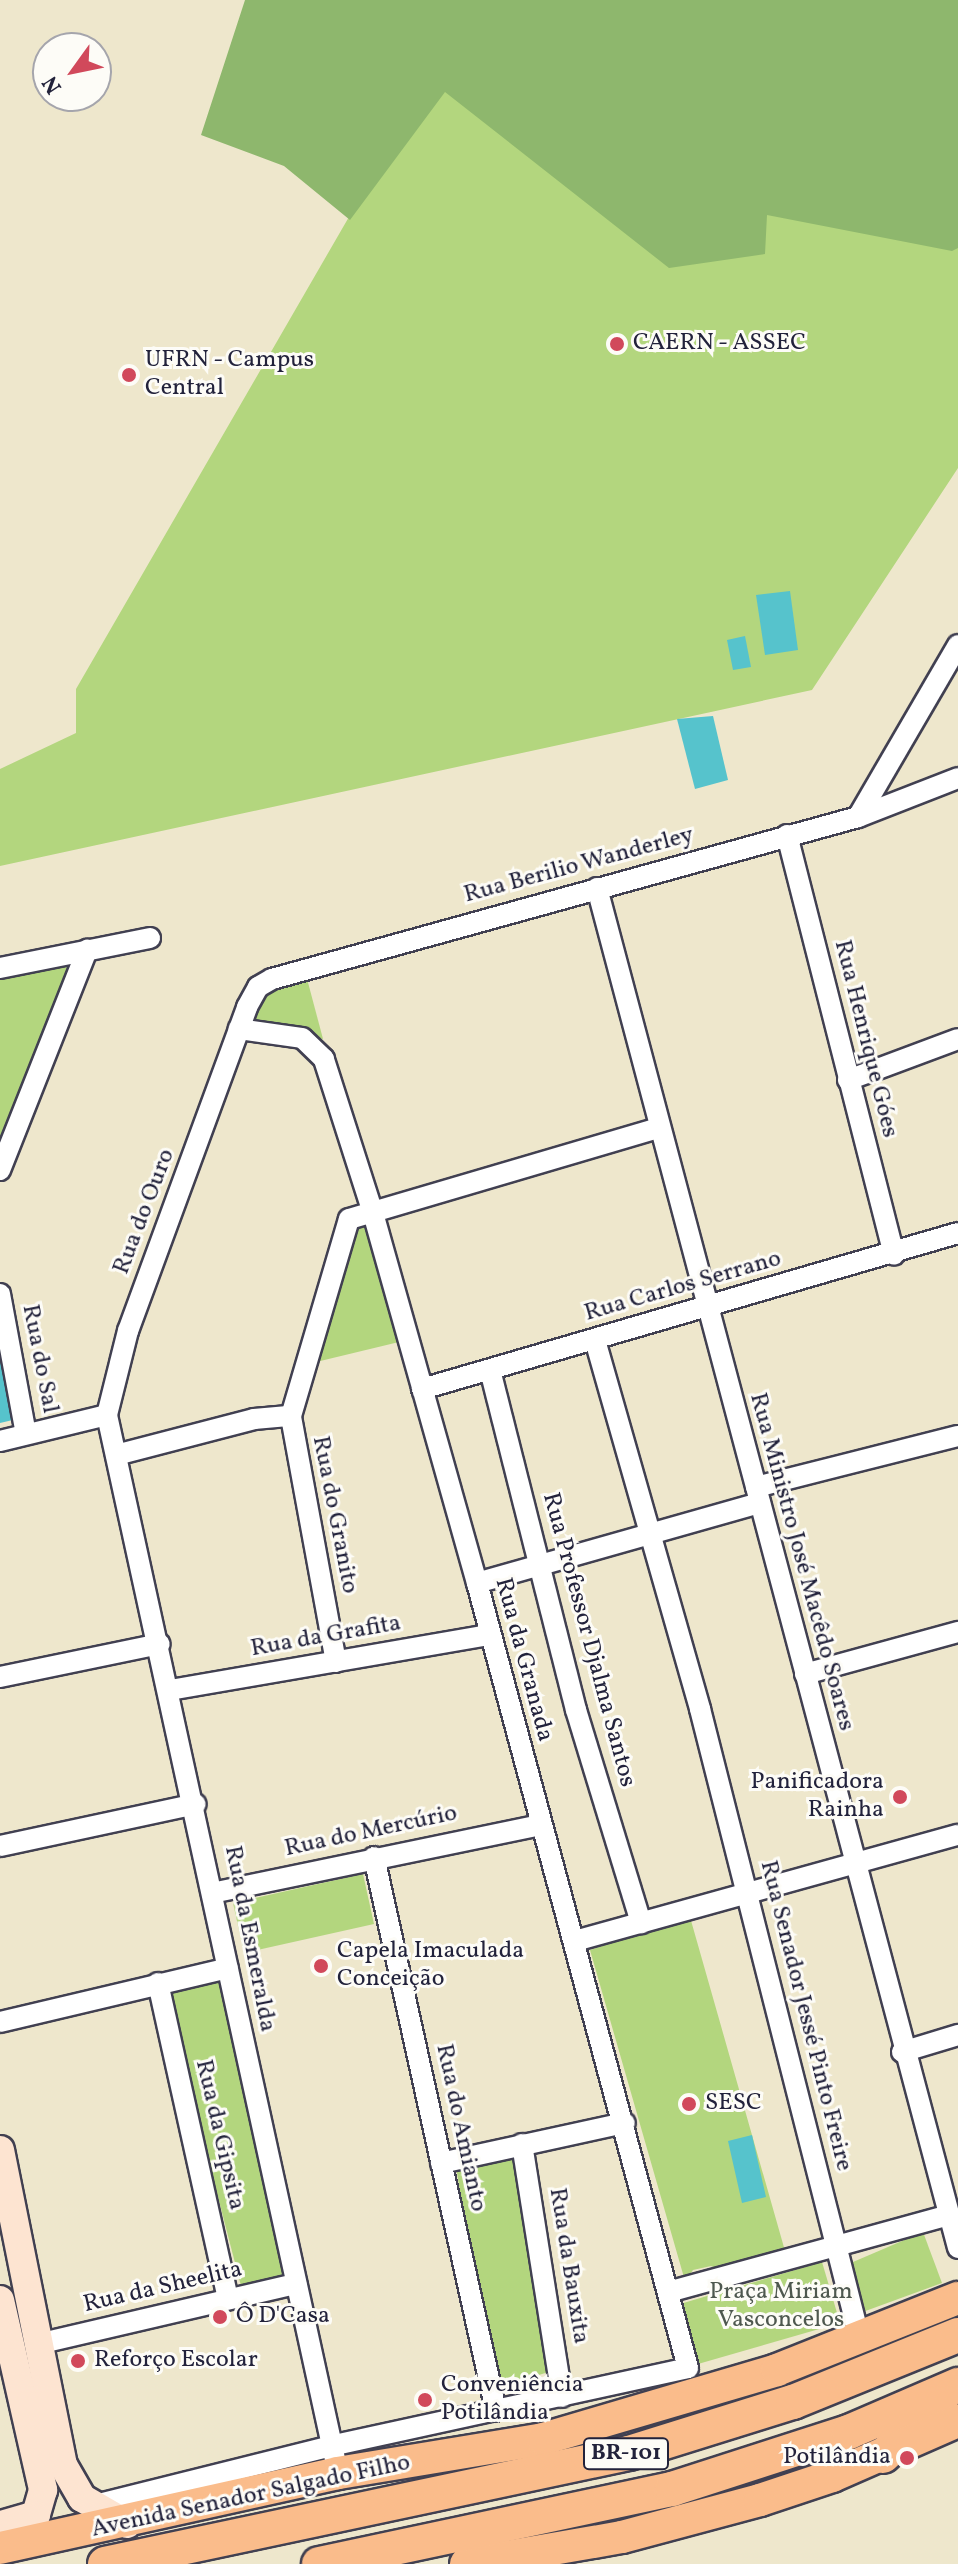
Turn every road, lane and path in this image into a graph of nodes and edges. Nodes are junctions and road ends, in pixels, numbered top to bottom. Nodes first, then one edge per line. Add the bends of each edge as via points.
1 (958, 645) edge
2 (958, 778) edge
3 (858, 817) junction
4 (787, 835) junction
5 (597, 888) junction
6 (150, 938) dead end
7 (87, 950) junction
8 (0, 968) edge
9 (239, 1029) junction
10 (958, 1039) edge
11 (848, 1080) junction
12 (659, 1128) junction
13 (0, 1170) edge
14 (373, 1213) junction
15 (958, 1233) edge
16 (894, 1255) junction
17 (0, 1294) edge
18 (705, 1305) junction
19 (4, 1332) edge
20 (595, 1340) junction
21 (490, 1370) junction
22 (422, 1389) junction
23 (107, 1415) junction
24 (291, 1416) junction
25 (26, 1434) junction
26 (958, 1436) edge
27 (0, 1441) edge
28 (116, 1455) junction
29 (758, 1495) junction
30 (651, 1535) junction
31 (540, 1564) junction
32 (477, 1583) junction
33 (958, 1632) edge
34 (489, 1635) junction
35 (160, 1644) junction
36 (336, 1662) junction
37 (805, 1674) junction
38 (0, 1677) edge
39 (170, 1690) junction
40 (196, 1804) junction
41 (541, 1825) junction
42 (958, 1835) edge
43 (0, 1846) edge
44 (374, 1857) junction
45 (855, 1864) junction
46 (212, 1893) junction
47 (746, 1893) junction
48 (641, 1923) junction
49 (575, 1941) junction
50 (228, 1968) junction
51 (158, 1983) junction
52 (0, 2022) edge
53 (958, 2035) edge
54 (902, 2052) junction
55 (625, 2123) junction
56 (522, 2144) junction
57 (0, 2150) edge
58 (441, 2163) junction
59 (949, 2215) junction
60 (838, 2248) junction
61 (958, 2248) edge
62 (296, 2284) junction
63 (668, 2292) junction
64 (952, 2297) edge
65 (228, 2298) junction
66 (0, 2300) edge
67 (958, 2335) edge
68 (859, 2336) junction
69 (42, 2343) junction
70 (5, 2349) edge
71 (688, 2368) joint
72 (957, 2386) edge
73 (562, 2397) junction
74 (496, 2411) junction
75 (958, 2421) edge
76 (883, 2456) junction
77 (337, 2459) junction
78 (91, 2506) junction
79 (127, 2524) junction
80 (0, 2525) edge
81 (0, 2548) edge
82 (105, 2564) edge
83 (319, 2564) edge
84 (466, 2564) edge

1 - 3 street
2 - 3 street, Rua Berilio Wanderley
3 - 4 street, Rua Berilio Wanderley
4 - 5 street, Rua Berilio Wanderley
4 - 11 street, Rua Henrique Góes
5 - 9 street, Rua Berilio Wanderley via 272,979 252,995
5 - 12 street, Rua Ministro José Macêdo Soares
6 - 7 street
7 - 8 street
7 - 13 street
9 - 14 street, Rua da Granada via 298,1037 319,1049
9 - 23 street, Rua do Ouro via 128,1331
10 - 11 street
11 - 16 street, Rua Henrique Góes
12 - 14 street
12 - 18 street, Rua Ministro José Macêdo Soares
14 - 22 street, Rua da Granada
14 - 24 street, Rua do Granito via 349,1219
15 - 16 street, Rua Carlos Serrano
16 - 18 street, Rua Carlos Serrano
17 - 19 street, Rua do Sal
18 - 20 street, Rua Carlos Serrano
18 - 29 street, Rua Ministro José Macêdo Soares
19 - 25 street, Rua do Sal
20 - 21 street, Rua Carlos Serrano
20 - 30 street, Rua Senador Jessé Pinto Freire
21 - 22 street, Rua Carlos Serrano
21 - 31 street, Rua Professor Djalma Santos
22 - 32 street, Rua da Granada
23 - 25 street
23 - 28 street, Rua da Esmeralda
24 - 28 street via 254,1419
24 - 36 street, Rua do Granito
25 - 27 street
26 - 29 street
28 - 35 street, Rua da Esmeralda
29 - 30 street
29 - 37 street, Rua Ministro José Macêdo Soares
30 - 31 street
30 - 47 street, Rua Senador Jessé Pinto Freire
31 - 32 street
31 - 48 street, Rua Professor Djalma Santos via 576,1710
32 - 34 street, Rua da Granada
33 - 37 street
34 - 36 street, Rua da Grafita
34 - 41 street, Rua da Granada
35 - 38 street
35 - 39 street, Rua da Esmeralda
36 - 39 street, Rua da Grafita
37 - 45 street, Rua Ministro José Macêdo Soares
39 - 40 street, Rua da Esmeralda
40 - 43 street
40 - 46 street, Rua da Esmeralda
41 - 44 street, Rua do Mercúrio
41 - 49 street, Rua da Granada
42 - 45 street
44 - 46 street, Rua do Mercúrio
44 - 58 street, Rua do Amianto
45 - 47 street
45 - 54 street, Rua Ministro José Macêdo Soares
46 - 50 street, Rua da Esmeralda
47 - 48 street
47 - 60 street, Rua Senador Jessé Pinto Freire
48 - 49 street
49 - 55 street, Rua da Granada
50 - 51 street
50 - 62 street, Rua da Esmeralda
51 - 52 street
51 - 65 street, Rua da Gipsita
53 - 54 street
54 - 59 street, Rua Ministro José Macêdo Soares
55 - 56 street
55 - 63 street, Rua da Granada
56 - 58 street
56 - 73 street, Rua da Bauxita
57 - 69 main road
58 - 74 street, Rua do Amianto
59 - 60 street
59 - 61 street, Rua Ministro José Macêdo Soares
60 - 63 street
60 - 68 street, Rua Senador Jessé Pinto Freire
62 - 65 street, Rua da Sheelita
62 - 77 street, Rua da Esmeralda
63 - 71 street, Rua da Granada
64 - 68 main road, Avenida Senador Salgado Filho
65 - 69 street, Rua da Sheelita
66 - 70 main road
67 - 82 highway, Avenida Senador Salgado Filho / BR-101 via 793,2402 629,2453
68 - 77 main road, Avenida Senador Salgado Filho via 777,2370 543,2439
69 - 78 main road via 63,2465
70 - 80 main road via 42,2474 42,2502 32,2518
71 - 73 street, Avenida Senador Salgado Filho
72 - 76 highway
72 - 83 highway, BR-101 via 836,2437 672,2489
73 - 74 street, Avenida Senador Salgado Filho
74 - 77 street, Avenida Senador Salgado Filho
75 - 76 main road
76 - 84 main road via 687,2520
77 - 78 street, Avenida Senador Salgado Filho
77 - 79 main road, Avenida Senador Salgado Filho
78 - 79 main road
79 - 81 main road, Avenida Senador Salgado Filho

